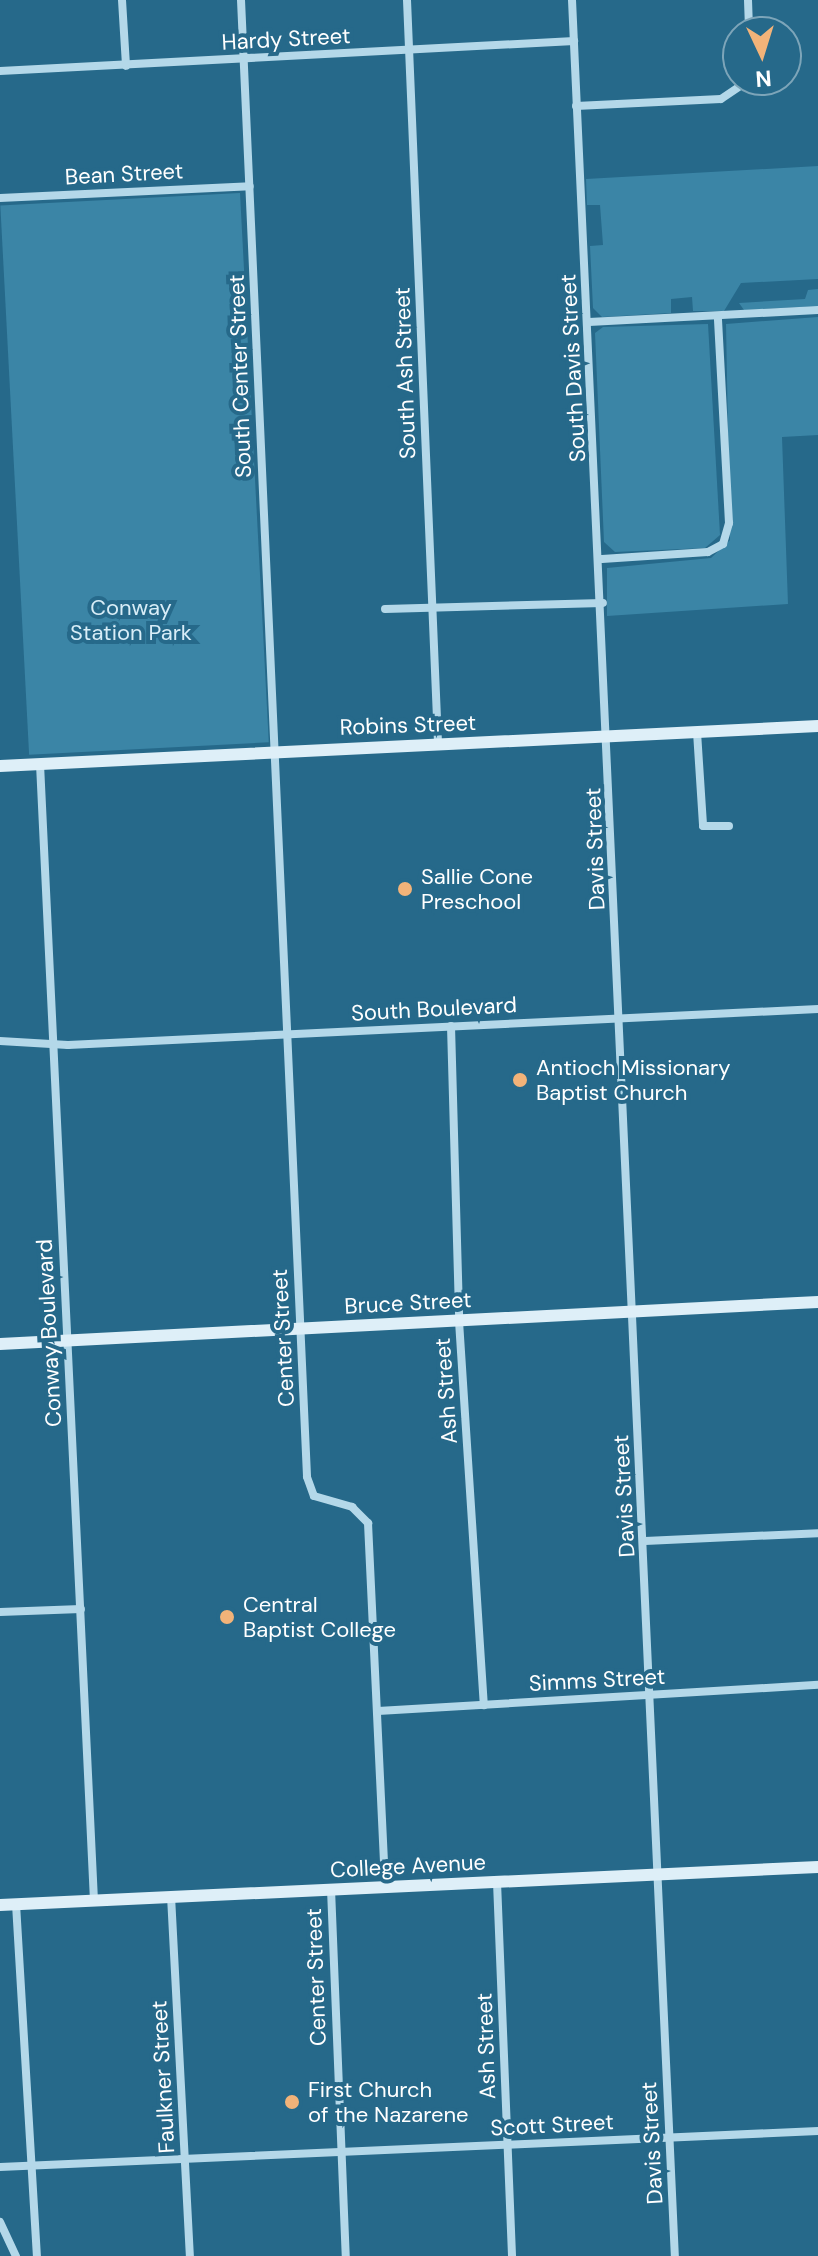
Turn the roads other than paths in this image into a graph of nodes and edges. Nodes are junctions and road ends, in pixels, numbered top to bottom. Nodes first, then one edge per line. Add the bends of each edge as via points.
1 (122, 0) edge
2 (241, 0) edge
3 (407, 0) edge
4 (572, 0) edge
5 (574, 41) junction
6 (409, 51) junction
7 (243, 59) junction
8 (126, 66) junction
9 (0, 71) edge
10 (730, 96) edge
11 (576, 106) junction
12 (250, 186) junction
13 (0, 198) edge
14 (818, 310) edge
15 (718, 318) junction
16 (589, 322) junction
17 (602, 559) junction
18 (603, 603) junction
19 (432, 608) junction
20 (385, 609) dead end
21 (818, 726) edge
22 (697, 732) junction
23 (608, 735) junction
24 (438, 744) junction
25 (273, 750) junction
26 (40, 764) junction
27 (0, 766) edge
28 (729, 826) dead end
29 (818, 1009) edge
30 (620, 1017) junction
31 (451, 1026) junction
32 (288, 1034) junction
33 (0, 1041) edge
34 (53, 1042) junction
35 (818, 1302) edge
36 (633, 1312) junction
37 (459, 1321) junction
38 (300, 1329) junction
39 (67, 1341) junction
40 (0, 1344) edge
41 (818, 1533) edge
42 (645, 1541) junction
43 (81, 1609) junction
44 (0, 1612) edge
45 (818, 1685) edge
46 (651, 1695) junction
47 (484, 1705) junction
48 (378, 1711) junction
49 (818, 1867) edge
50 (659, 1874) junction
51 (497, 1882) junction
52 (385, 1887) junction
53 (331, 1889) junction
54 (171, 1896) junction
55 (94, 1900) junction
56 (16, 1904) junction
57 (0, 1905) edge
58 (818, 2131) edge
59 (669, 2137) junction
60 (508, 2145) junction
61 (341, 2154) junction
62 (185, 2160) junction
63 (34, 2166) junction
64 (0, 2167) edge
65 (0, 2222) edge
66 (16, 2256) edge
67 (37, 2256) edge
68 (190, 2256) edge
69 (346, 2256) edge
70 (512, 2256) edge
71 (675, 2256) edge

1 - 8 street
2 - 7 street, South Center Street
3 - 6 street, South Ash Street
4 - 5 street, South Davis Street
5 - 6 street, Hardy Street
5 - 11 street, South Davis Street
6 - 7 street, Hardy Street
6 - 19 street, South Ash Street
7 - 8 street, Hardy Street
7 - 12 street, South Center Street
8 - 9 street, Hardy Street
10 - 11 street
11 - 16 street, South Davis Street
12 - 13 street, Bean Street
12 - 25 street, South Center Street
14 - 15 street
15 - 16 street
15 - 17 street via 729,523 723,544 708,552
16 - 17 street, South Davis Street
17 - 18 street, South Davis Street
18 - 19 street
18 - 23 street, South Davis Street
19 - 20 street
19 - 24 street, South Ash Street
21 - 22 street, Robins Street
22 - 23 street, Robins Street
22 - 28 street via 703,826
23 - 24 street, Robins Street
23 - 30 street, Davis Street
24 - 25 street, Robins Street
25 - 26 street, Robins Street
25 - 32 street, Center Street
26 - 27 street, Robins Street
26 - 34 street, Conway Boulevard
29 - 30 street, South Boulevard
30 - 31 street, South Boulevard
30 - 36 street, Davis Street
31 - 32 street, South Boulevard
31 - 37 street, Ash Street
32 - 34 street, South Boulevard
32 - 38 street, Center Street
33 - 34 street, South Boulevard
34 - 39 street, Conway Boulevard
35 - 36 street, Bruce Street
36 - 37 street, Bruce Street
36 - 42 street, Davis Street
37 - 38 street, Bruce Street
37 - 47 street, Ash Street
38 - 39 street, Bruce Street
38 - 48 street, Center Street via 309,1488 368,1523
39 - 40 street, Bruce Street
39 - 43 street, Conway Boulevard
41 - 42 street
42 - 46 street, Davis Street
43 - 44 street
43 - 55 street, Conway Boulevard
45 - 46 street, Simms Street
46 - 47 street, Simms Street
46 - 50 street, Davis Street
47 - 48 street, Simms Street
48 - 52 street, Center Street
49 - 50 street, College Avenue
50 - 51 street, College Avenue
50 - 59 street, Davis Street
51 - 52 street, College Avenue
51 - 60 street, Ash Street
52 - 53 street, College Avenue
53 - 54 street, College Avenue
53 - 61 street, Center Street
54 - 55 street, College Avenue
54 - 62 street, Faulkner Street
55 - 56 street, College Avenue
56 - 57 street, College Avenue
56 - 63 street
58 - 59 street, Scott Street
59 - 60 street, Scott Street
59 - 71 street, Davis Street
60 - 61 street, Scott Street
60 - 70 street, Ash Street
61 - 62 street, Scott Street
61 - 69 street, Center Street
62 - 63 street, Scott Street
62 - 68 street, Faulkner Street
63 - 64 street, Scott Street
63 - 67 street
65 - 66 street

